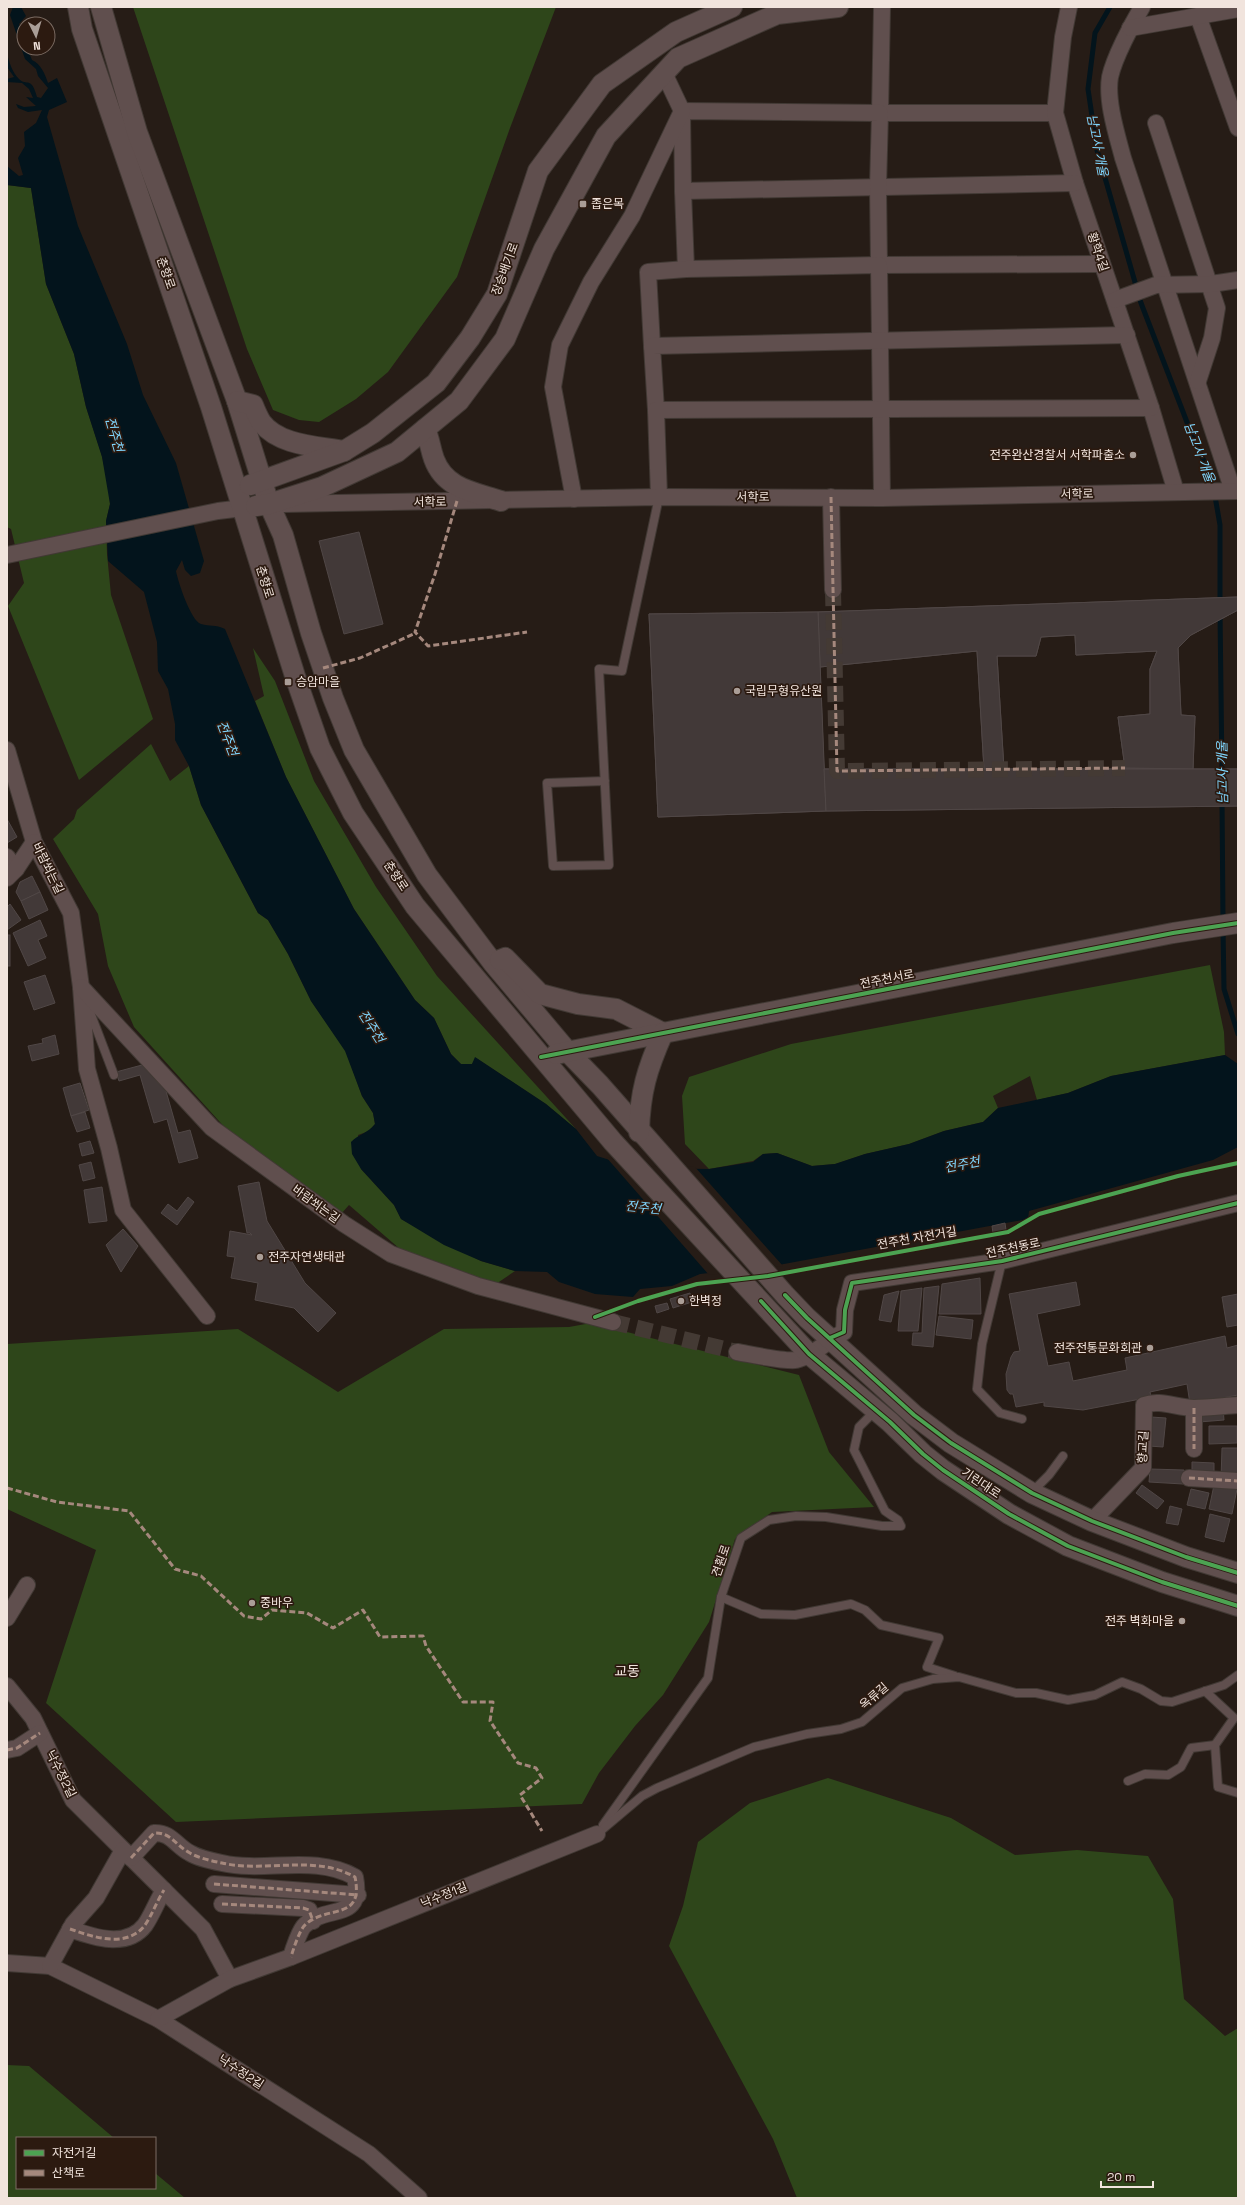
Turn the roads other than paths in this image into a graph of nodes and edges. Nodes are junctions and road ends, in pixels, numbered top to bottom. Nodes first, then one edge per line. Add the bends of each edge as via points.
1 (78, 7) edge
2 (102, 7) edge
3 (732, 7) edge
4 (838, 7) edge
5 (882, 7) edge
6 (1069, 7) edge
7 (1142, 7) edge
8 (1238, 9) edge
9 (1198, 16) junction
10 (1130, 28) junction
11 (664, 73) junction
12 (682, 111) junction
13 (880, 113) junction
14 (1055, 113) junction
15 (1156, 123) dead end
16 (1238, 128) edge
17 (1075, 183) junction
18 (878, 187) junction
19 (683, 191) junction
20 (1101, 264) junction
21 (879, 265) junction
22 (686, 269) junction
23 (1238, 280) edge
24 (1211, 284) junction
25 (1164, 285) junction
26 (1121, 298) junction
27 (1127, 335) junction
28 (881, 340) junction
29 (652, 346) junction
30 (1198, 381) junction
31 (237, 401) junction
32 (881, 407) junction
33 (1151, 408) junction
34 (656, 410) junction
35 (425, 429) junction
36 (344, 451) junction
37 (261, 481) junction
38 (236, 489) junction
39 (1232, 491) edge
40 (1176, 492) junction
41 (659, 497) junction
42 (831, 497) junction
43 (882, 498) junction
44 (574, 499) junction
45 (502, 501) junction
46 (269, 504) junction
47 (242, 508) junction
48 (7, 555) edge
49 (833, 590) tunnel mouth
50 (7, 750) edge
51 (605, 781) junction
52 (34, 842) junction
53 (10, 868) edge
54 (1236, 924) edge
55 (493, 962) junction
56 (81, 987) junction
57 (663, 1033) junction
58 (567, 1051) junction
59 (541, 1057) junction
60 (114, 1075) dead end
61 (639, 1132) junction
62 (1238, 1203) edge
63 (1002, 1261) junction
64 (761, 1301) joint
65 (207, 1316) dead end
66 (613, 1322) tunnel mouth
67 (830, 1338) junction
68 (737, 1352) tunnel mouth
69 (809, 1354) junction
70 (1238, 1405) edge
71 (1194, 1408) junction
72 (876, 1410) junction
73 (1022, 1419) dead end
74 (1194, 1449) dead end
75 (1063, 1456) dead end
76 (1189, 1478) dead end
77 (1238, 1481) edge
78 (1032, 1493) junction
79 (1092, 1521) junction
80 (1238, 1573) edge
81 (27, 1585) dead end
82 (721, 1597) junction
83 (1238, 1606) edge
84 (7, 1618) edge
85 (1238, 1675) edge
86 (959, 1677) junction
87 (7, 1686) edge
88 (1205, 1691) junction
89 (1236, 1718) edge
90 (40, 1733) junction
91 (1216, 1745) junction
92 (7, 1750) edge
93 (1128, 1781) dead end
94 (1238, 1793) edge
95 (596, 1834) junction
96 (127, 1854) junction
97 (214, 1884) dead end
98 (164, 1890) junction
99 (358, 1895) junction
100 (222, 1904) dead end
101 (313, 1921) junction
102 (70, 1929) junction
103 (291, 1957) junction
104 (7, 1963) edge
105 (50, 1966) junction
106 (230, 1979) junction
107 (158, 2019) junction
108 (419, 2198) edge

1 - 38 street, 춘향로 via 82,29 211,407
2 - 31 street, 춘향로 via 137,132
3 - 36 street, 장승배기로 via 676,32 602,84 538,171 497,294 470,338 436,383 373,433
4 - 11 street via 778,14 678,58
5 - 13 street
6 - 14 street, 황학4길 via 1063,37
7 - 10 street
8 - 9 street
9 - 10 street
9 - 16 street
10 - 25 street via 1110,77 1112,116
11 - 12 street
11 - 35 street via 606,136 544,249 505,339 459,401
12 - 13 street
12 - 19 street
12 - 44 street via 632,216 591,282 560,345 553,387
13 - 14 street
13 - 18 street
14 - 17 street, 황학4길
15 - 24 street
17 - 18 street
17 - 20 street, 황학4길
18 - 19 street
18 - 21 street
19 - 22 street
20 - 21 street
20 - 26 street, 황학4길
21 - 22 street
21 - 28 street
22 - 29 street via 648,272
23 - 24 street
24 - 25 street
24 - 30 street via 1217,308 1212,338
25 - 26 street via 1156,285
25 - 30 street
26 - 27 street, 황학4길
27 - 28 street
27 - 33 street, 황학4길
28 - 29 street
28 - 32 street
29 - 34 street
30 - 39 street
31 - 36 street via 253,405 261,422 271,432 283,438
31 - 37 street, 춘향로
32 - 33 street
32 - 34 street
32 - 43 street
33 - 40 street, 황학4길
34 - 41 street
35 - 45 street via 432,443 435,460 444,477 460,488
35 - 46 street via 397,452 322,487
36 - 37 street, 장승배기로
37 - 38 street, 장승배기로
37 - 46 street, 춘향로
38 - 47 street, 춘향로
39 - 40 street, 서학로
40 - 43 street, 서학로
41 - 42 street, 서학로
41 - 44 street, 서학로
41 - 51 lane via 622,671 599,669
42 - 43 street, 서학로
42 - 49 street
44 - 45 street, 서학로
45 - 46 street, 서학로
46 - 47 street
46 - 55 street, 춘향로 via 283,535 333,698 354,750 427,875
47 - 48 street
47 - 59 street, 춘향로 via 320,748 353,813 415,906
50 - 52 street, 바람쐬는길
51 - 51 lane via 547,783 553,866 610,865
52 - 53 street
52 - 56 street, 바람쐬는길 via 71,913
54 - 57 street, 전주천서로 via 1173,933
55 - 57 street via 505,958 540,994 578,1004 616,1009
55 - 58 street, 춘향로
56 - 60 lane
56 - 65 street, 바람쐬는길 via 87,1069 123,1210
56 - 66 street, 바람쐬는길 via 212,1128 344,1224 391,1254 478,1286
57 - 58 street, 전주천서로
57 - 61 street via 648,1065 640,1108
58 - 59 street, 전주천서로
58 - 61 street, 춘향로
59 - 64 street, 춘향로 via 612,1142
61 - 67 street, 기린대로 via 785,1295
62 - 63 street, 전주천동로
63 - 67 street, 전주천동로 via 852,1283 845,1310 844,1332
63 - 73 lane, 전주천동로 via 982,1344 977,1388 1000,1413
64 - 69 street, 기린대로
67 - 69 street
67 - 78 street, 기린대로 via 914,1415 951,1443
68 - 69 street via 795,1360
69 - 72 street, 기린대로
70 - 71 street, 향교길
71 - 74 street
71 - 79 street, 향교길 via 1180,1408 1155,1402 1144,1405 1143,1468
72 - 82 lane, 견훤로 via 859,1427 854,1450 885,1511 898,1520 901,1526 882,1526 826,1517 796,1516 769,1520 741,1538
72 - 83 street, 기린대로 via 943,1470 1010,1514 1068,1546 1162,1582
75 - 78 lane
76 - 77 street
78 - 79 street, 기린대로
79 - 80 street, 기린대로 via 1186,1557
81 - 84 street
82 - 86 lane via 761,1614 795,1615 851,1604 865,1610 882,1625 939,1638 927,1667
82 - 95 lane, 견훤로 via 708,1678
85 - 88 lane, 옥류길 via 1224,1685
86 - 88 lane, 옥류길 via 1016,1693 1036,1693 1068,1700 1095,1695 1122,1682 1141,1689 1161,1701 1172,1702
86 - 95 lane, 옥류길 via 933,1679 902,1688 862,1722 841,1730 782,1739 729,1756 642,1796
87 - 90 street, 낙수정2길 via 33,1718
88 - 89 lane
89 - 91 lane
90 - 92 street via 17,1748
90 - 96 street, 낙수정2길 via 73,1800
91 - 93 lane via 1191,1748 1181,1767 1168,1775 1145,1774
91 - 94 lane via 1218,1787
95 - 103 street, 낙수정1길
96 - 98 street
96 - 99 street via 154,1833 163,1833 190,1853 222,1864 300,1864 345,1871 355,1877
96 - 102 street
97 - 99 street
98 - 102 street via 145,1925 128,1937 111,1940
98 - 106 street via 203,1929
99 - 101 street via 350,1906
100 - 101 street via 303,1908 309,1910
101 - 103 street via 304,1926
102 - 105 street
103 - 106 street, 낙수정1길
104 - 105 street, 낙수정2길
105 - 107 street, 낙수정2길
106 - 107 street, 낙수정1길
107 - 108 street, 낙수정2길 via 369,2154

